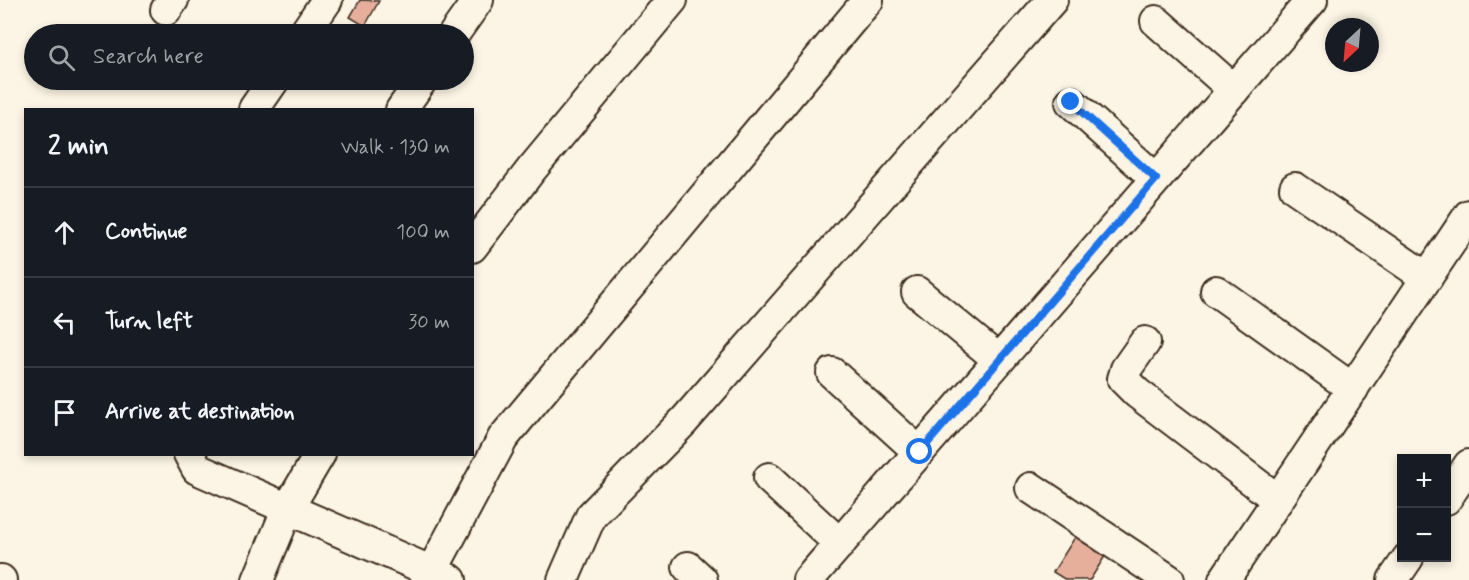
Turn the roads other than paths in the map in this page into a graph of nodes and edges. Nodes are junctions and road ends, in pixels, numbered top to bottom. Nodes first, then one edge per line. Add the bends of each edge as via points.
1 (327, 0) edge
2 (478, 0) edge
3 (672, 0) edge
4 (868, 0) edge
5 (1052, 0) edge
6 (1312, 0) edge
7 (1156, 21) dead end
8 (311, 24) edge
9 (461, 24) edge
10 (267, 90) edge
11 (415, 90) edge
12 (1234, 90) junction
13 (1071, 102) dead end
14 (255, 108) edge
15 (402, 108) edge
16 (1156, 179) junction
17 (1295, 188) dead end
18 (1469, 215) edge
19 (474, 244) edge
20 (1427, 278) junction
21 (1216, 291) dead end
22 (917, 292) dead end
23 (1145, 342) dead end
24 (999, 360) junction
25 (832, 373) dead end
26 (1353, 388) junction
27 (920, 452) junction
28 (190, 456) edge
29 (319, 456) edge
30 (1469, 465) edge
31 (769, 478) dead end
32 (1032, 488) dead end
33 (1451, 492) edge
34 (1278, 500) junction
35 (287, 510) junction
36 (840, 544) junction
37 (1405, 562) edge
38 (437, 577) edge
39 (258, 580) edge
40 (563, 580) edge
41 (808, 580) edge
42 (1169, 580) edge
43 (1224, 580) edge
44 (1393, 580) edge

1 - 8 street
2 - 9 street
3 - 19 street
4 - 38 street via 503,438
5 - 40 street via 684,421 591,516
6 - 12 street
7 - 12 street
10 - 14 street
11 - 15 street
12 - 16 street
13 - 16 street
16 - 24 street
17 - 20 street
18 - 20 street
20 - 26 street
21 - 26 street
22 - 24 street
23 - 34 street via 1123,380
24 - 27 street
25 - 27 street
26 - 34 street
27 - 36 street
28 - 35 street via 197,469
29 - 35 street
30 - 33 street
31 - 36 street
32 - 42 street
34 - 43 street
35 - 38 street
35 - 39 street
36 - 41 street
37 - 44 street

